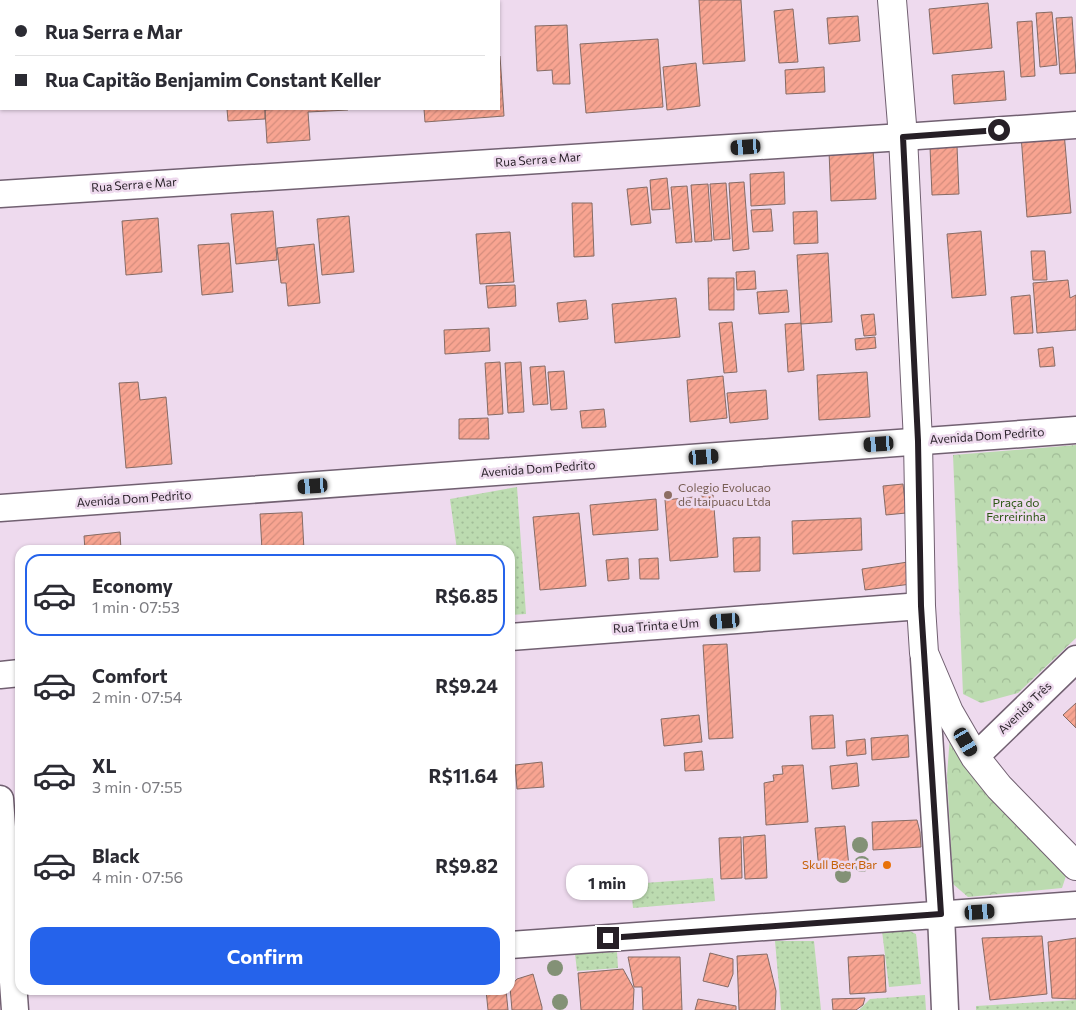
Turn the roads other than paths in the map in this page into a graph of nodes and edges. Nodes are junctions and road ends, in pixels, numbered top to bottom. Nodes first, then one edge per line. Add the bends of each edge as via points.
1 (892, 0) edge
2 (1076, 125) edge
3 (903, 137) junction
4 (0, 194) edge
5 (1076, 430) edge
6 (918, 441) junction
7 (0, 508) edge
8 (921, 606) junction
9 (515, 637) edge
10 (924, 653) junction
11 (1076, 659) edge
12 (15, 674) edge
13 (0, 675) edge
14 (975, 757) junction
15 (0, 799) edge
16 (1076, 866) edge
17 (1076, 905) edge
18 (941, 914) junction
19 (515, 945) edge
20 (11, 980) edge
21 (15, 1010) edge
22 (945, 1010) edge

1 - 3 main road
2 - 3 street, Rua Serra e Mar
3 - 4 street, Rua Serra e Mar
3 - 6 main road
5 - 6 street, Avenida Dom Pedrito
6 - 7 street, Avenida Dom Pedrito
6 - 8 main road
8 - 9 street, Rua Trinta e Um
8 - 10 main road
10 - 14 main road via 949,712
10 - 18 street
11 - 14 street, Avenida Três
12 - 13 street
14 - 16 main road via 999,787
15 - 20 street
17 - 18 street
18 - 19 street
18 - 22 street
20 - 21 street

